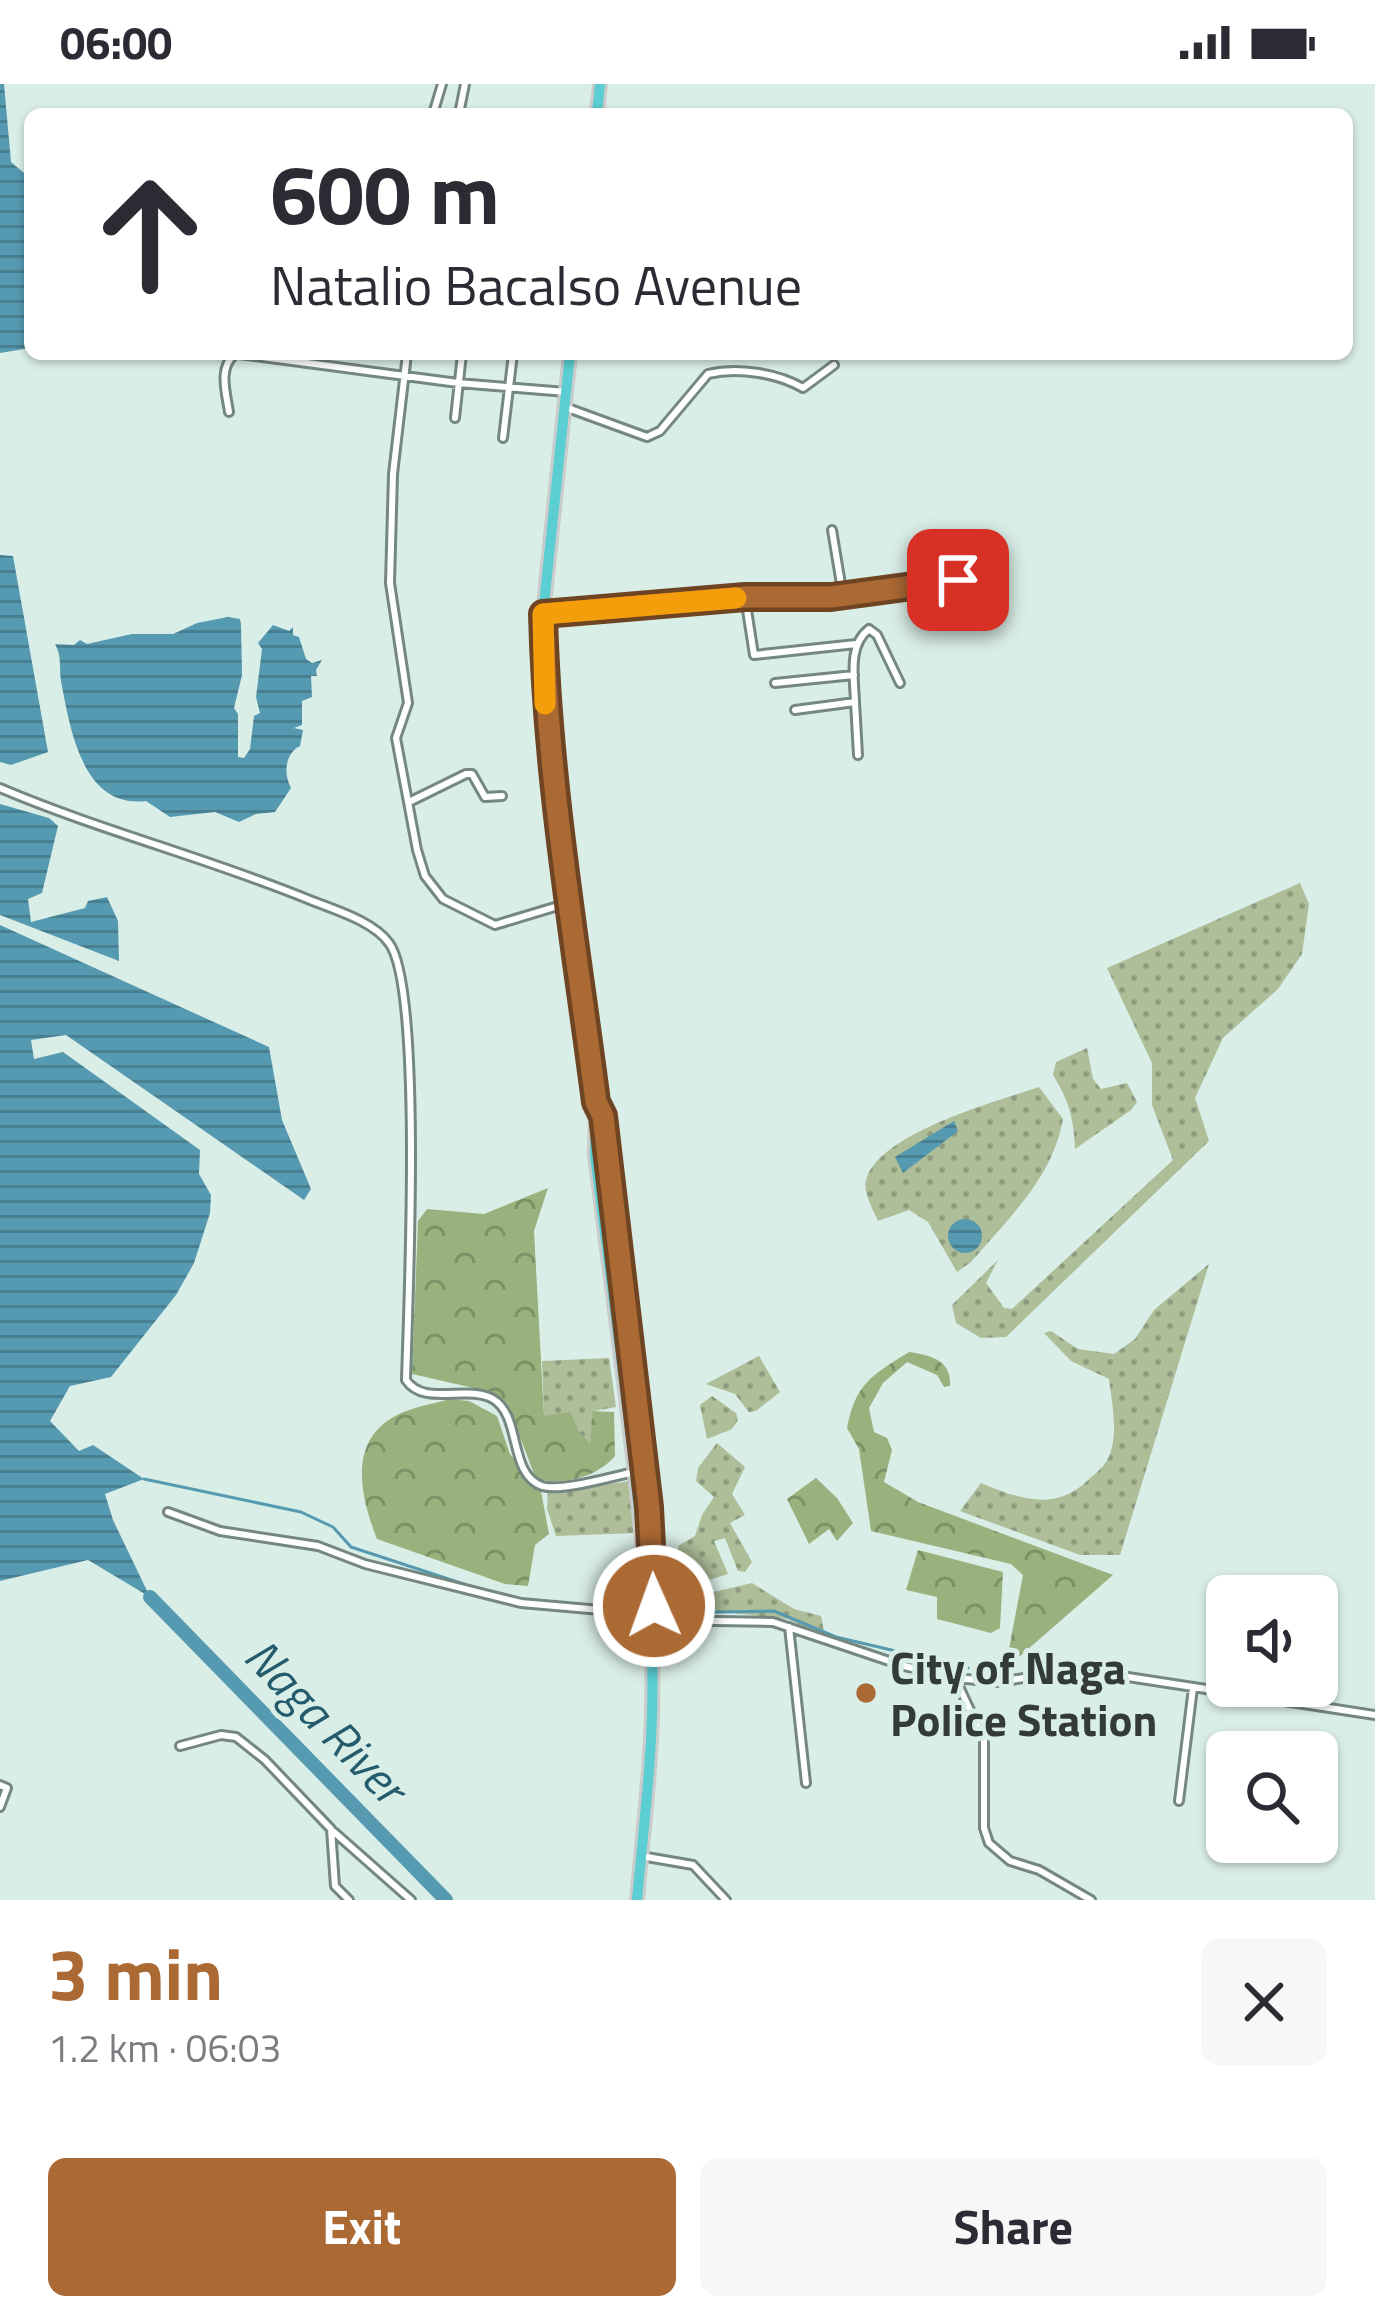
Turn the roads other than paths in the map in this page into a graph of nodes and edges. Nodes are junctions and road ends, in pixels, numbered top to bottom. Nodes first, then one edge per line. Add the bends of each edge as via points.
1 (228, 360) edge
2 (287, 360) edge
3 (406, 360) edge
4 (461, 360) edge
5 (512, 360) edge
6 (569, 360) edge
7 (834, 365) dead end
8 (405, 374) junction
9 (458, 383) junction
10 (508, 386) junction
11 (566, 392) junction
12 (566, 407) junction
13 (229, 412) dead end
14 (455, 418) dead end
15 (503, 438) dead end
16 (832, 530) dead end
17 (958, 580) dead end
18 (843, 596) junction
19 (745, 597) junction
20 (543, 614) junction
21 (856, 644) junction
22 (854, 675) junction
23 (775, 682) dead end
24 (900, 683) dead end
25 (855, 702) junction
26 (795, 710) dead end
27 (858, 755) dead end
28 (0, 788) edge
29 (502, 796) dead end
30 (409, 802) junction
31 (568, 903) junction
32 (640, 1471) junction
33 (168, 1511) dead end
34 (650, 1612) junction
35 (789, 1627) junction
36 (955, 1678) junction
37 (1193, 1688) junction
38 (1375, 1715) edge
39 (180, 1746) dead end
40 (806, 1783) dead end
41 (0, 1785) edge
42 (1179, 1801) dead end
43 (0, 1808) edge
44 (331, 1829) junction
45 (640, 1856) junction
46 (349, 1900) edge
47 (411, 1900) edge
48 (637, 1900) edge
49 (726, 1900) edge
50 (1091, 1900) edge

1 - 13 street
2 - 8 street
3 - 8 street
4 - 9 street
5 - 10 street
6 - 11 highway
7 - 12 street via 803,388 781,376 708,374 647,437
8 - 9 street
8 - 30 street via 390,583 408,704 396,738
9 - 10 street
9 - 14 street
10 - 11 street
10 - 15 street
11 - 12 highway
12 - 20 highway
16 - 18 street
17 - 18 street
18 - 19 street
19 - 20 street
19 - 21 street via 754,655
20 - 31 highway via 545,717
21 - 22 street
21 - 24 street via 862,632 877,634
22 - 23 street
22 - 25 street
25 - 26 street
25 - 27 street
28 - 32 street via 248,874 388,940 405,1008 406,1380 423,1394 492,1398 536,1484
29 - 30 street via 485,797 466,774
30 - 31 street via 425,876 460,910 495,925
31 - 32 highway via 603,1116
32 - 34 highway
33 - 34 street via 471,1593
34 - 35 street
34 - 45 highway
35 - 36 street
35 - 40 street
36 - 37 street via 1083,1674
36 - 50 street via 983,1740 989,1844
37 - 38 street
37 - 42 street
39 - 44 street via 236,1737
41 - 43 street via 7,1788
44 - 46 street via 335,1886
44 - 47 street
45 - 48 highway
45 - 49 street via 693,1864

